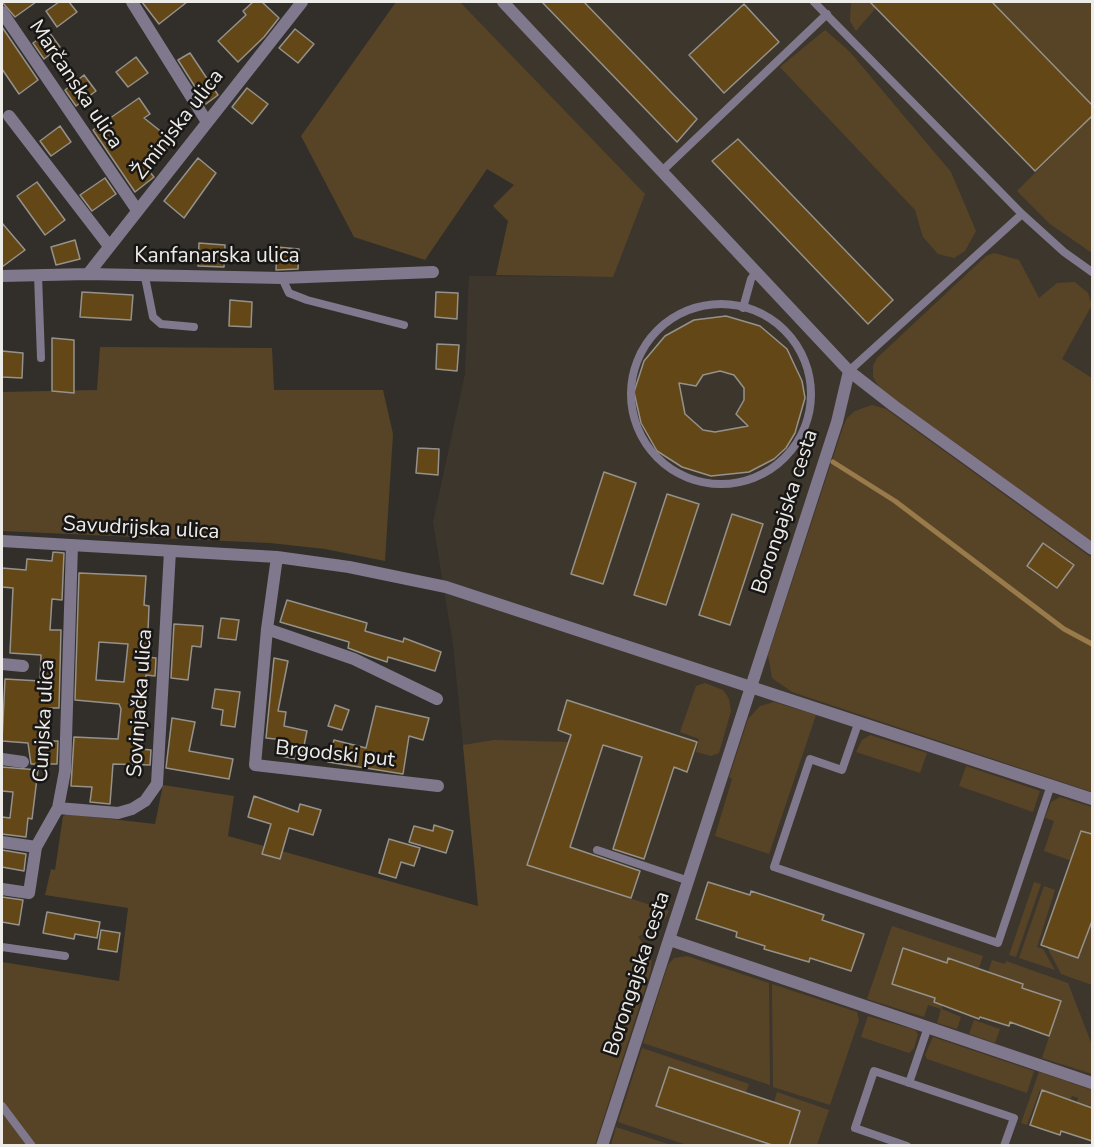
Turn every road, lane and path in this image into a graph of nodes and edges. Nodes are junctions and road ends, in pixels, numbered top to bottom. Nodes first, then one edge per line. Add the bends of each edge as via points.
1 (132, 2) edge
2 (302, 2) edge
3 (502, 2) edge
4 (814, 2) edge
5 (2, 12) edge
6 (826, 14) junction
7 (9, 116) dead end
8 (207, 122) junction
9 (661, 172) junction
10 (137, 210) junction
11 (1022, 214) junction
12 (109, 246) junction
13 (433, 272) dead end
14 (1092, 272) edge
15 (756, 273) junction
16 (88, 274) junction
17 (38, 275) junction
18 (2, 276) edge
19 (145, 277) junction
20 (282, 278) junction
21 (743, 308) junction
22 (404, 325) dead end
23 (194, 327) dead end
24 (41, 358) dead end
25 (849, 370) junction
26 (2, 541) edge
27 (72, 545) junction
28 (1092, 549) edge
29 (170, 550) junction
30 (278, 557) junction
31 (267, 629) junction
32 (2, 664) edge
33 (23, 666) dead end
34 (749, 686) junction
35 (437, 699) dead end
36 (859, 722) junction
37 (2, 759) edge
38 (23, 762) dead end
39 (1051, 785) junction
40 (438, 786) dead end
41 (1092, 799) edge
42 (58, 808) junction
43 (2, 842) edge
44 (36, 847) junction
45 (597, 850) dead end
46 (689, 881) junction
47 (2, 889) edge
48 (670, 940) junction
49 (2, 947) edge
50 (65, 956) dead end
51 (928, 1027) junction
52 (909, 1083) junction
53 (1092, 1083) edge
54 (2, 1106) edge
55 (32, 1146) edge
56 (602, 1146) edge
57 (907, 1146) edge
58 (1004, 1146) edge

1 - 8 street
2 - 8 street, Žminjska ulica
3 - 9 street
4 - 6 lane
5 - 10 street, Marčanska ulica
6 - 9 lane
6 - 11 lane
7 - 12 street
8 - 10 street, Žminjska ulica
9 - 15 street
10 - 12 street, Žminjska ulica
11 - 14 lane
11 - 25 lane
12 - 16 street, Žminjska ulica
13 - 20 street, Kanfanarska ulica
15 - 21 lane
15 - 25 street
16 - 17 street, Kanfanarska ulica
16 - 19 street, Kanfanarska ulica
17 - 18 street, Kanfanarska ulica
17 - 24 lane
19 - 20 street, Kanfanarska ulica
19 - 23 lane via 153,317 160,324
20 - 22 lane via 289,292 307,300
21 - 21 lane via 713,305 686,311 666,322 647,340 635,361 631,411 640,432 648,447 675,472 694,479 720,484 741,482 765,473 795,449 809,423 813,388 796,342 768,317
25 - 28 street
25 - 34 street, Borongajska cesta via 837,422
26 - 27 street, Savudrijska ulica
27 - 29 street, Savudrijska ulica
27 - 42 street, Cunjska ulica via 65,771
29 - 30 street, Savudrijska ulica
29 - 42 street, Sovinjačka ulica via 158,784 145,801 118,813
30 - 31 street
30 - 34 street, Savudrijska ulica via 446,586
31 - 35 street via 354,659
31 - 40 street, Brgodski put via 255,765
32 - 33 street
34 - 36 street, Savudrijska ulica
34 - 46 street, Borongajska cesta
36 - 39 street, Savudrijska ulica
36 - 39 lane via 842,770 810,759 774,867 998,943
37 - 38 street
39 - 41 street, Savudrijska ulica
42 - 44 street, Cunjska ulica
43 - 44 street
44 - 47 street, Cunjska ulica via 29,893
45 - 46 lane
46 - 48 street, Borongajska cesta
48 - 51 street
48 - 56 street, Borongajska cesta
49 - 50 lane
51 - 52 lane
51 - 53 street
52 - 57 lane via 874,1071 855,1128
52 - 58 lane via 1014,1118
54 - 55 lane

